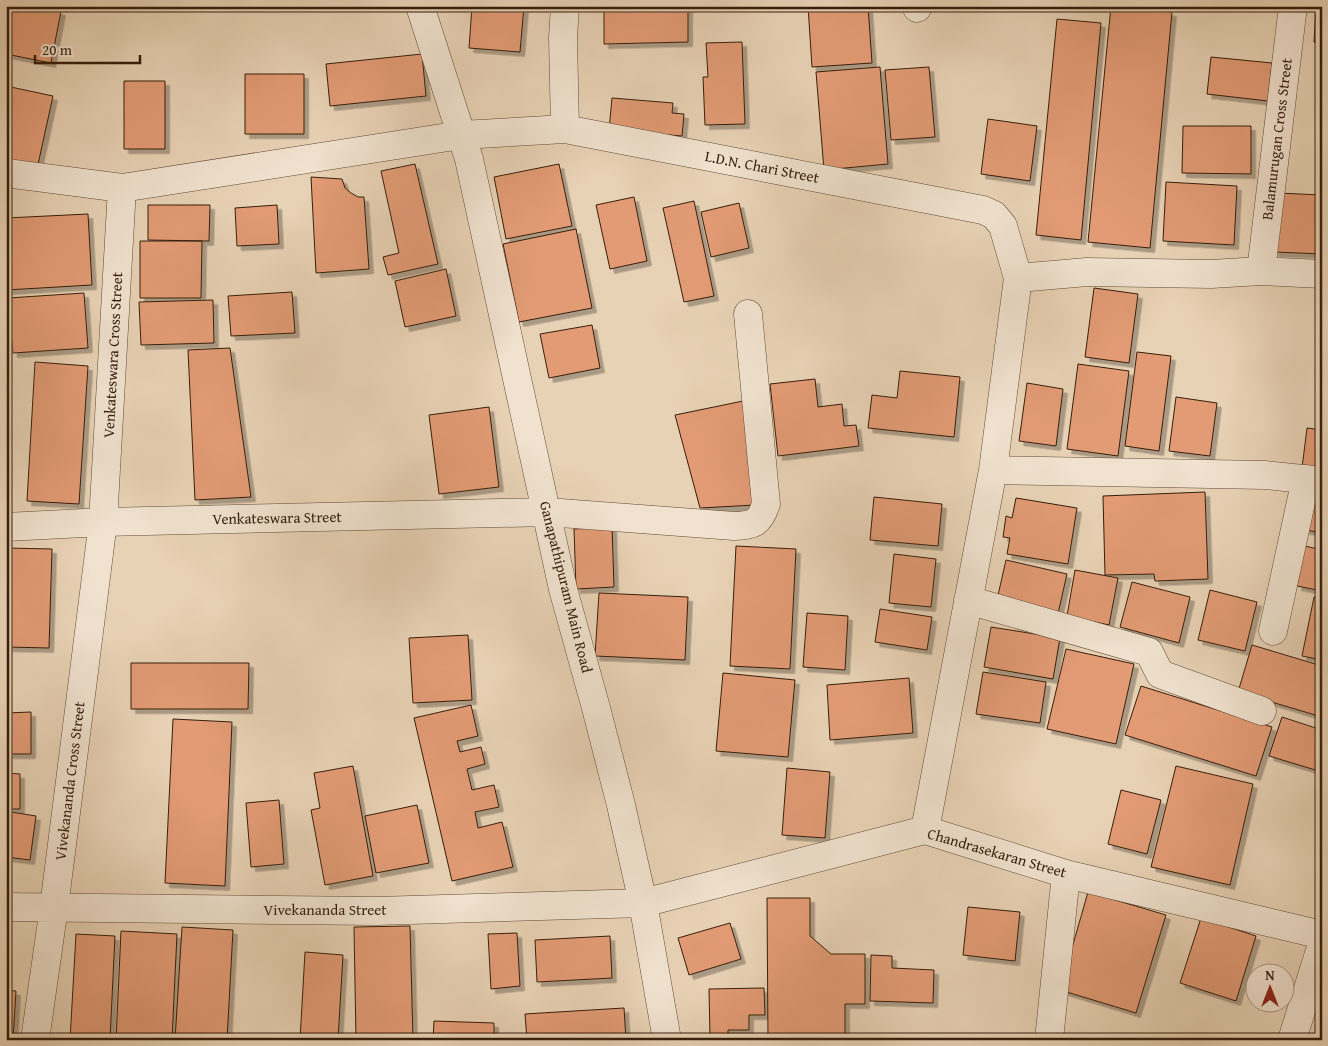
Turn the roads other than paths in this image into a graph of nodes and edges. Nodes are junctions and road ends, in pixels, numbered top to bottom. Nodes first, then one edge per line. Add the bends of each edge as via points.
1 (420, 6) edge
2 (565, 6) edge
3 (1293, 6) edge
4 (565, 129) junction
5 (461, 136) junction
6 (6, 173) edge
7 (122, 188) junction
8 (1261, 271) junction
9 (1322, 274) edge
10 (1018, 278) junction
11 (748, 314) dead end
12 (993, 470) junction
13 (1314, 480) edge
14 (547, 512) junction
15 (103, 522) junction
16 (6, 527) edge
17 (968, 600) junction
18 (1273, 632) dead end
19 (1262, 711) dead end
20 (925, 830) junction
21 (1066, 874) junction
22 (643, 902) junction
23 (6, 907) edge
24 (54, 907) junction
25 (1322, 935) edge
26 (1322, 944) edge
27 (35, 1040) edge
28 (667, 1040) edge
29 (1049, 1040) edge
30 (1292, 1040) edge

1 - 5 street, Ganapathipuram Main Road
2 - 4 street
3 - 8 street, Balamurugan Cross Street
4 - 5 street, L.D.N. Chari Street
4 - 10 street, L.D.N. Chari Street via 983,210 994,215 1003,226
5 - 7 street, L.D.N. Chari Street
5 - 14 street, Ganapathipuram Main Road via 469,159
6 - 7 street, L.D.N. Chari Street
7 - 15 street, Venkateswara Cross Street
8 - 9 street
8 - 10 street via 1212,274 1087,272
10 - 12 street
11 - 14 street, Venkateswara Street via 766,504 762,516 750,525 734,526
12 - 13 street via 1265,475
12 - 17 street
13 - 18 street
14 - 15 street, Venkateswara Street
14 - 22 street, Ganapathipuram Main Road via 563,589 612,770
15 - 16 street, Venkateswara Street
15 - 24 street, Vivekananda Cross Street
17 - 19 street via 1149,652 1160,674
17 - 20 street
20 - 21 street, Chandrasekaran Street
20 - 22 street, Chandrasekaran Street
21 - 25 street, Chandrasekaran Street
21 - 29 street
22 - 24 street, Vivekananda Street via 378,911
22 - 28 street, Ganapathipuram Main Road
23 - 24 street, Vivekananda Street
24 - 27 street, Vivekananda Cross Street
26 - 30 street

